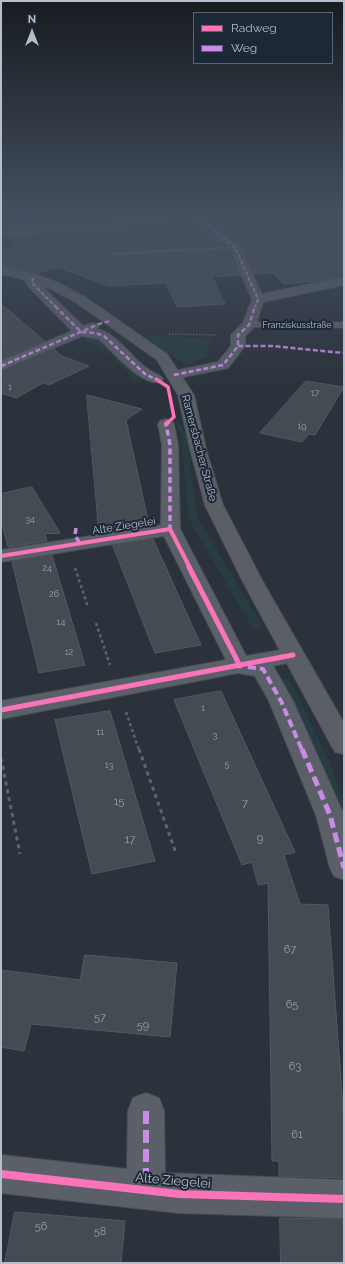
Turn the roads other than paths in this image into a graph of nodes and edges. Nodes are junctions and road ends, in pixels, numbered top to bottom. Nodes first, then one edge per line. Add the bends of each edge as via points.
1 (17, 274) edge
2 (247, 274) edge
3 (33, 278) junction
4 (344, 281) edge
5 (258, 300) junction
6 (110, 321) junction
7 (249, 325) junction
8 (344, 325) edge
9 (81, 332) junction
10 (1, 366) edge
11 (165, 377) junction
12 (166, 424) dead end
13 (170, 529) junction
14 (1, 556) edge
15 (293, 655) junction
16 (240, 666) junction
17 (1, 710) edge
18 (344, 745) edge
19 (344, 868) edge
20 (146, 1112) dead end
21 (1, 1174) edge
22 (146, 1190) junction
23 (344, 1199) edge

1 - 3 main road, Ramersbacher Straße
2 - 5 street
3 - 6 main road, Ramersbacher Straße via 81,300
3 - 9 street via 32,283
4 - 5 street
5 - 7 street, Franziskusstraße
6 - 9 street
6 - 11 main road, Ramersbacher Straße via 162,357
7 - 8 lane, Franziskusstraße
7 - 11 street, Franziskusstraße via 238,335 238,346 222,365
9 - 10 street
9 - 11 street via 104,336 145,374
11 - 15 main road, Ramersbacher Straße via 186,395 214,505
12 - 13 street, Alte Ziegelei via 170,445
13 - 14 street, Alte Ziegelei via 75,539
13 - 16 street, Alte Ziegelei
15 - 16 street
15 - 18 main road, Ramersbacher Straße
16 - 17 street
16 - 19 street via 263,669 281,701 330,815
20 - 22 street, Alte Ziegelei
21 - 22 street, Alte Ziegelei
22 - 23 street, Alte Ziegelei via 179,1194

